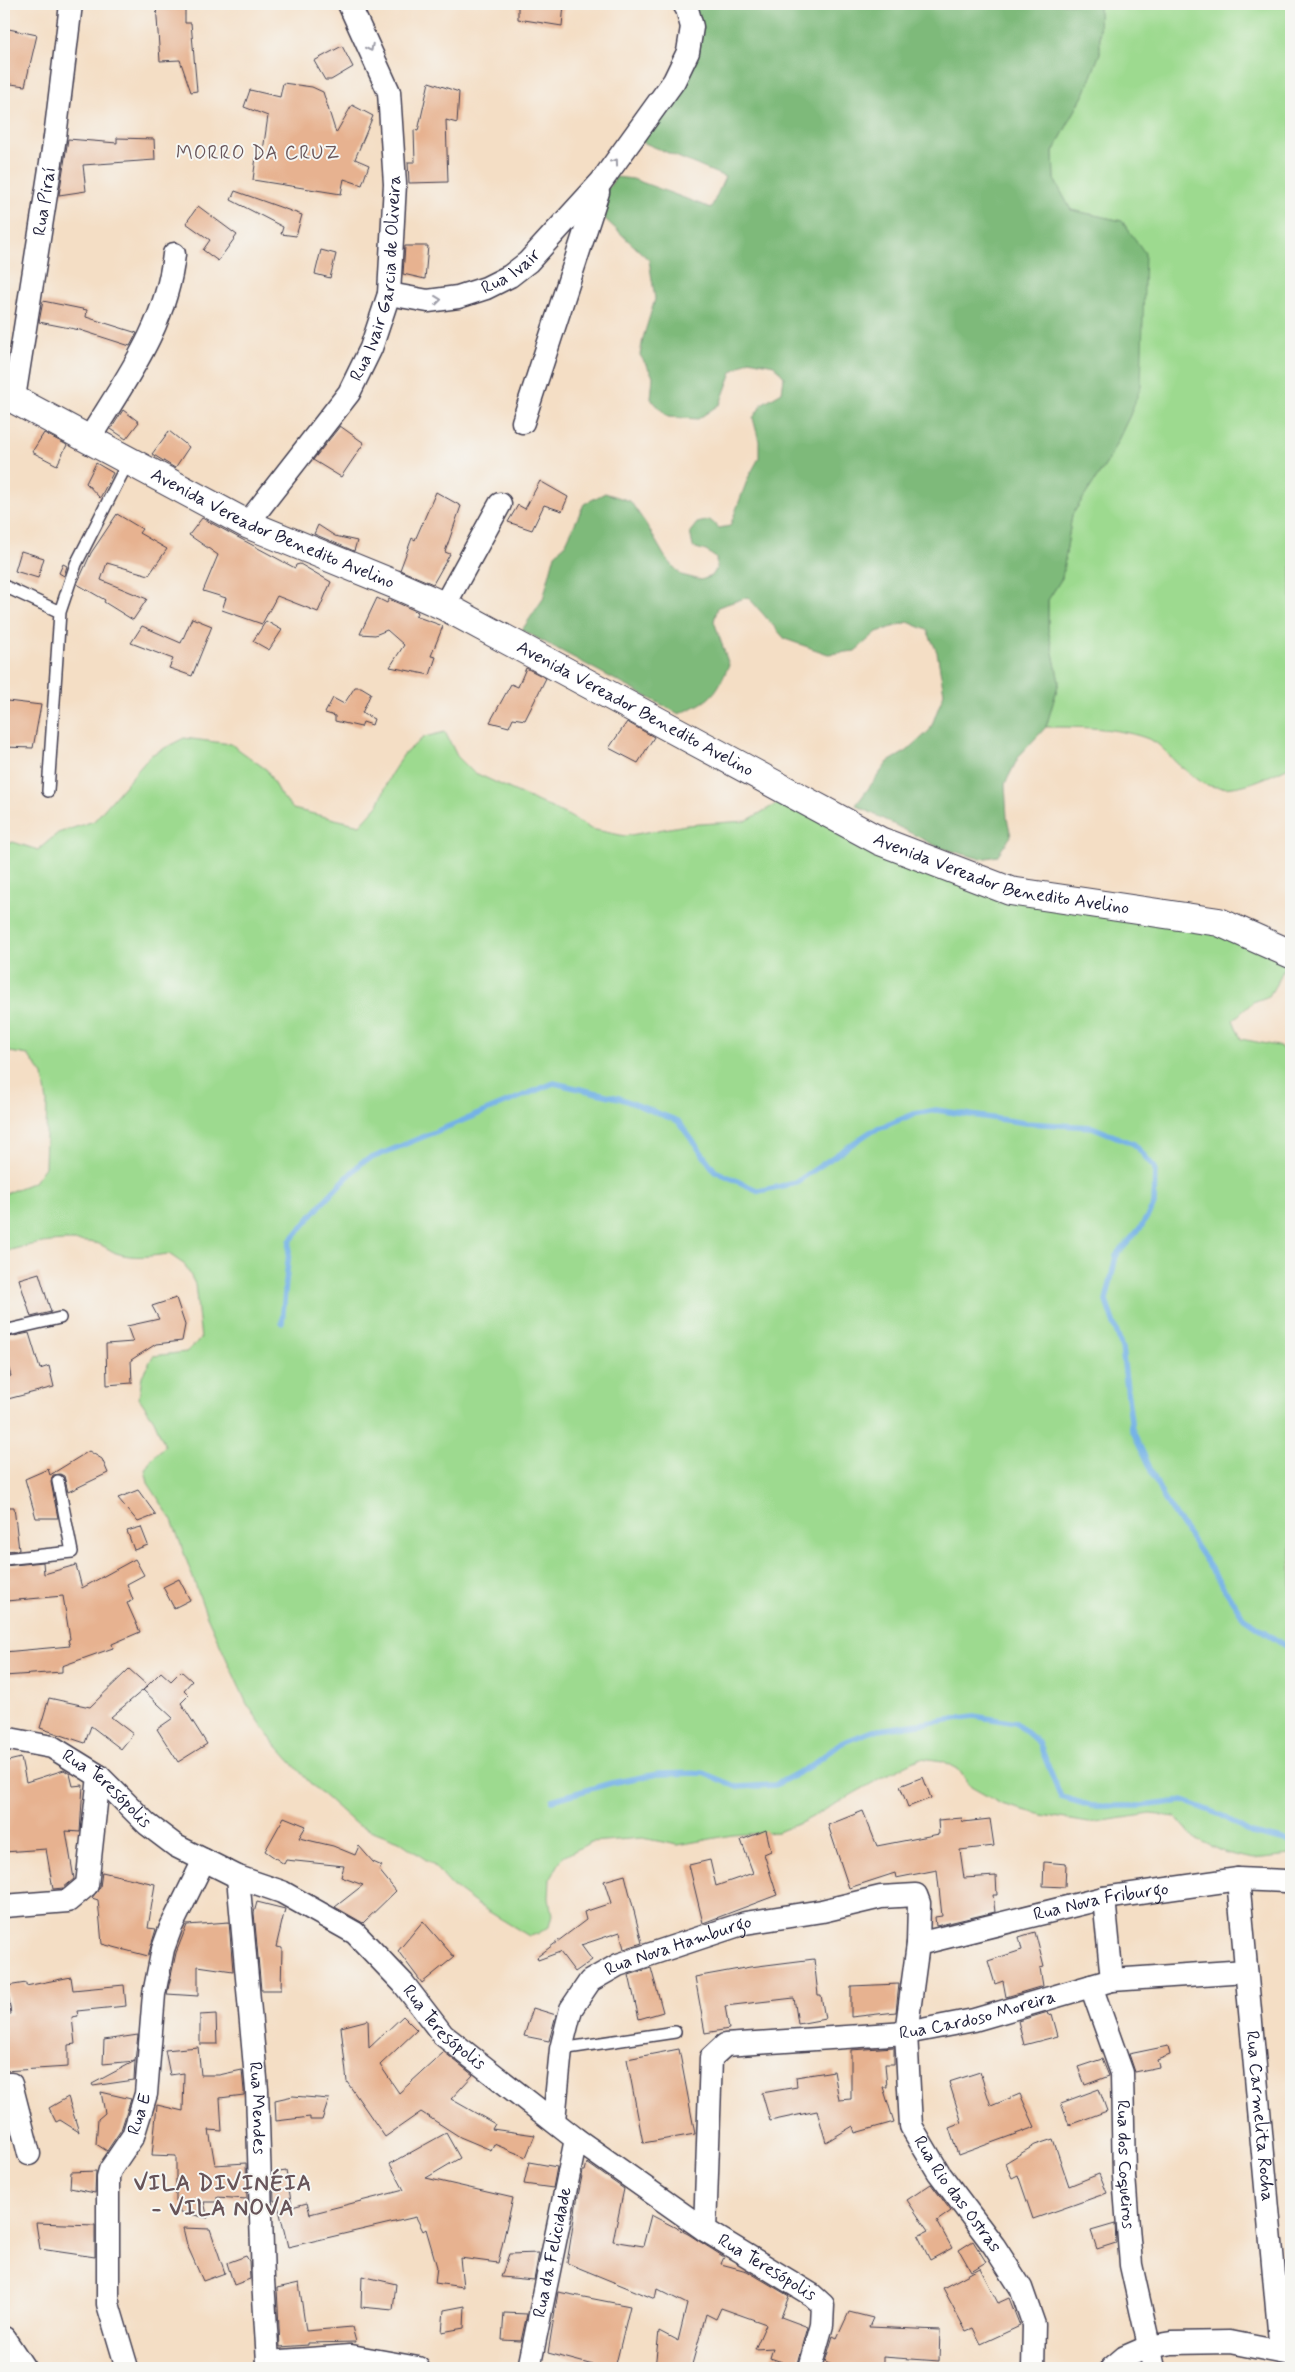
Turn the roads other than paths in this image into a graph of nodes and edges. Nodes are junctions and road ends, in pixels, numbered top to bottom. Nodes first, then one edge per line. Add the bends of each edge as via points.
1 (71, 4) edge
2 (349, 4) edge
3 (684, 4) edge
4 (601, 182) junction
5 (174, 254) dead end
6 (389, 294) junction
7 (9, 396) edge
8 (523, 422) dead end
9 (89, 439) junction
10 (128, 462) junction
11 (500, 504) dead end
12 (247, 524) junction
13 (4, 586) edge
14 (444, 606) junction
15 (60, 612) junction
16 (48, 791) dead end
17 (1291, 953) edge
18 (60, 1318) dead end
19 (4, 1331) edge
20 (58, 1481) dead end
21 (4, 1559) edge
22 (4, 1738) edge
23 (99, 1776) junction
24 (204, 1860) junction
25 (238, 1877) junction
26 (1238, 1879) junction
27 (1285, 1881) dead end
28 (916, 1895) joint
29 (1104, 1898) junction
30 (4, 1906) edge
31 (918, 1944) junction
32 (1246, 1971) junction
33 (1101, 1983) junction
34 (675, 2032) dead end
35 (906, 2033) junction
36 (561, 2049) junction
37 (4, 2084) edge
38 (554, 2120) junction
39 (576, 2139) junction
40 (29, 2154) dead end
41 (705, 2230) junction
42 (4, 2338) edge
43 (1148, 2347) junction
44 (1286, 2353) edge
45 (270, 2365) edge
46 (24, 2368) edge
47 (127, 2368) edge
48 (418, 2368) edge
49 (529, 2368) edge
50 (810, 2368) edge
51 (1033, 2368) edge
52 (1112, 2368) edge
53 (1154, 2368) edge

1 - 7 street, Rua Piraí via 55,137
2 -> 6 street, Rua Ivair Garcia de Oliveira via 389,92 395,184
4 -> 3 street, Rua Ivair via 674,81 688,52 692,27
6 -> 4 street, Rua Ivair via 428,301 458,297 510,276 547,243
4 - 8 street, Rua Ivair
5 - 9 street via 172,279 153,334
6 - 12 street, Rua Ivair Garcia de Oliveira via 371,348 349,393
7 - 9 main road, Avenida Vereador Benedito Avelino
9 - 10 main road, Avenida Vereador Benedito Avelino
10 - 12 main road, Avenida Vereador Benedito Avelino
10 - 15 lane via 76,564
11 - 14 street
12 - 14 main road, Avenida Vereador Benedito Avelino
13 - 15 lane
14 - 17 main road, Avenida Vereador Benedito Avelino via 880,841 1010,891 1218,922
15 - 16 lane
18 - 19 lane
20 - 21 lane via 72,1552
22 - 23 street, Rua Teresópolis via 52,1748
23 - 24 street, Rua Teresópolis via 147,1824 176,1846
23 - 30 street via 87,1885 68,1901
24 - 25 street, Rua Teresópolis
24 - 47 street, Rua E via 164,1948 154,1994 146,2094 133,2136 108,2177 108,2304
25 - 38 street, Rua Teresópolis via 282,1892 355,1933 403,1983 444,2035
25 - 45 street, Rua Mendes via 257,2090 263,2280
26 - 27 street, Rua Nova Friburgo
26 - 29 street, Rua Nova Friburgo
26 - 32 street, Rua Carmelita Rocha
28 - 31 street, Rua Rio das Ostras via 919,1903
28 - 36 street, Rua Nova Hamburgo via 880,1897 745,1924 618,1965 590,1981 571,2009
29 - 31 street, Rua Nova Friburgo
29 - 33 street, Rua dos Coqueiros
31 - 35 street, Rua Rio das Ostras
32 - 33 street, Rua Cardoso Moreira
32 - 44 street, Rua Carmelita Rocha
33 - 35 street, Rua Cardoso Moreira via 974,2020
33 - 43 street, Rua dos Coqueiros via 1122,2074 1124,2176 1131,2266
34 - 36 lane
35 - 41 street, Rua Cardoso Moreira via 725,2045 711,2058
35 - 51 street, Rua Rio das Ostras via 911,2126 939,2173 1022,2288 1034,2325
36 - 38 street, Rua Nova Hamburgo
37 - 40 street via 10,2084
38 - 39 street, Rua Teresópolis
39 - 41 street, Rua Teresópolis
39 - 49 street, Rua da Felicidade
41 - 50 street, Rua Teresópolis via 823,2304 822,2326
42 - 46 street
43 - 44 street via 1172,2343 1230,2342
43 - 52 street
43 - 53 street, Rua dos Coqueiros
45 - 48 street via 351,2356

